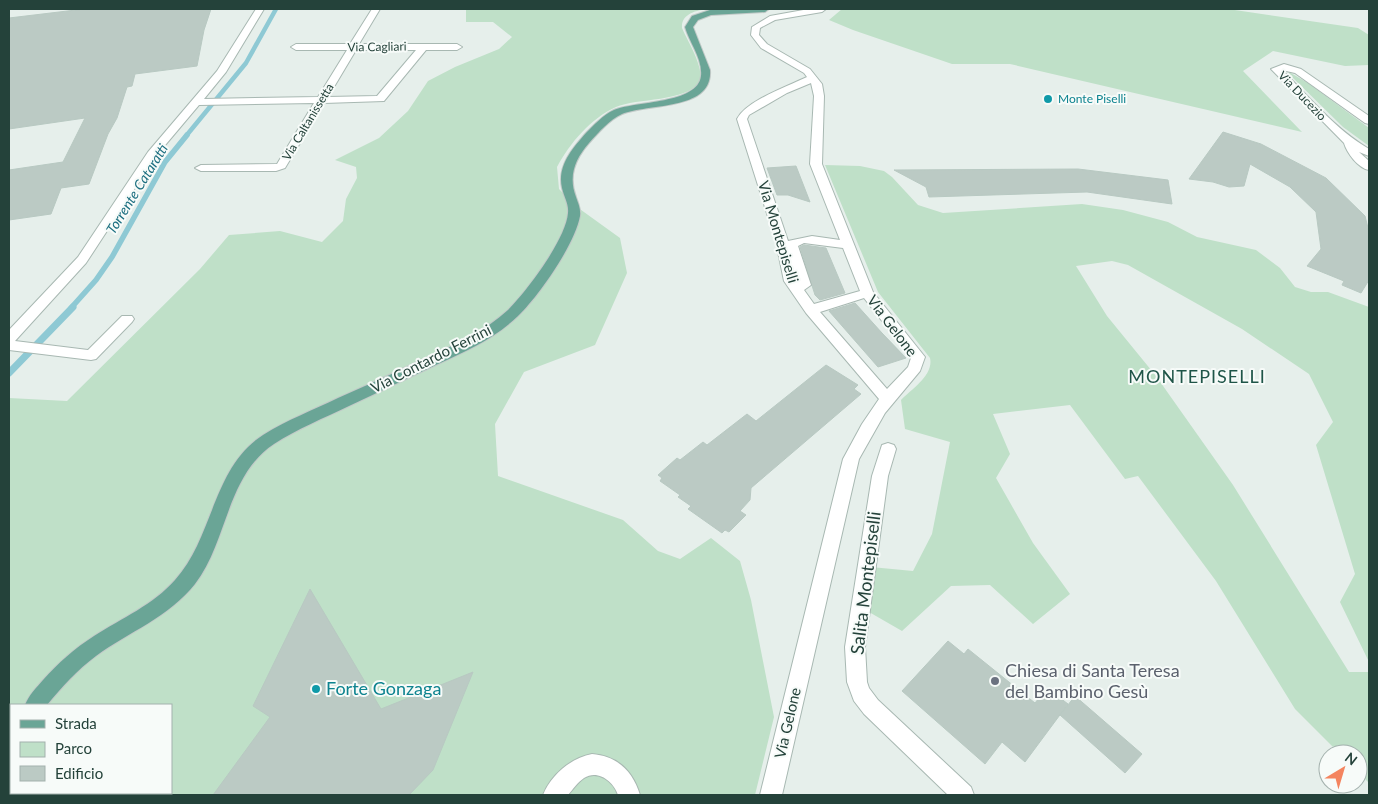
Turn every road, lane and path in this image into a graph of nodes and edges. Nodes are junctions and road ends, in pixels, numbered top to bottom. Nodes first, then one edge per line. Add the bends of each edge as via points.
1 (260, 9) edge
2 (376, 9) edge
3 (765, 9) edge
4 (822, 9) edge
5 (424, 46) junction
6 (296, 47) dead end
7 (353, 47) junction
8 (457, 47) dead end
9 (813, 78) junction
10 (322, 100) junction
11 (201, 102) junction
12 (1369, 121) edge
13 (1348, 141) junction
14 (1369, 153) edge
15 (1369, 167) edge
16 (201, 168) dead end
17 (849, 246) junction
18 (795, 289) junction
19 (866, 293) junction
20 (811, 310) junction
21 (127, 319) dead end
22 (13, 343) edge
23 (887, 398) junction
24 (888, 448) dead end
25 (36, 704) edge
26 (554, 795) edge
27 (629, 795) edge
28 (771, 795) edge
29 (963, 795) edge

1 - 11 street
2 - 7 street, Via Caltanissetta
3 - 25 main road, Via Contardo Ferrini via 710,13 695,18 689,27 706,71 702,89 683,99 636,106 617,113 599,126 573,155 565,174 574,210 569,228 533,291 511,316 456,350 308,419 262,445 234,478 206,546 184,582 164,602 72,664
4 - 9 street via 766,20 755,30 764,46 798,65
5 - 7 street, Via Cagliari
5 - 8 street, Via Cagliari
5 - 10 street via 380,99
6 - 7 street, Via Cagliari
7 - 10 street, Via Caltanissetta
9 - 17 street, Via Gelone via 819,96 816,164
9 - 18 street, Via Montepiselli via 742,115
10 - 11 street
10 - 16 street, Via Caltanissetta via 281,166
11 - 22 street via 152,154 82,260
12 - 13 street, Via Ducezio via 1298,71 1278,67 1279,73
13 - 14 street, Via Ducezio
13 - 15 street via 1352,151
17 - 18 street via 814,240 791,244 804,285
17 - 19 street, Via Gelone
18 - 20 street, Via Montepiselli
19 - 20 street
19 - 23 street, Via Gelone via 918,357 915,369
20 - 23 street, Via Montepiselli
21 - 22 street via 91,355
23 - 28 street, Via Gelone via 858,445 846,475
24 - 29 street, Salita Montepiselli via 880,476 855,647 857,682 871,707
26 - 27 street via 575,772 586,766 600,765 621,778

